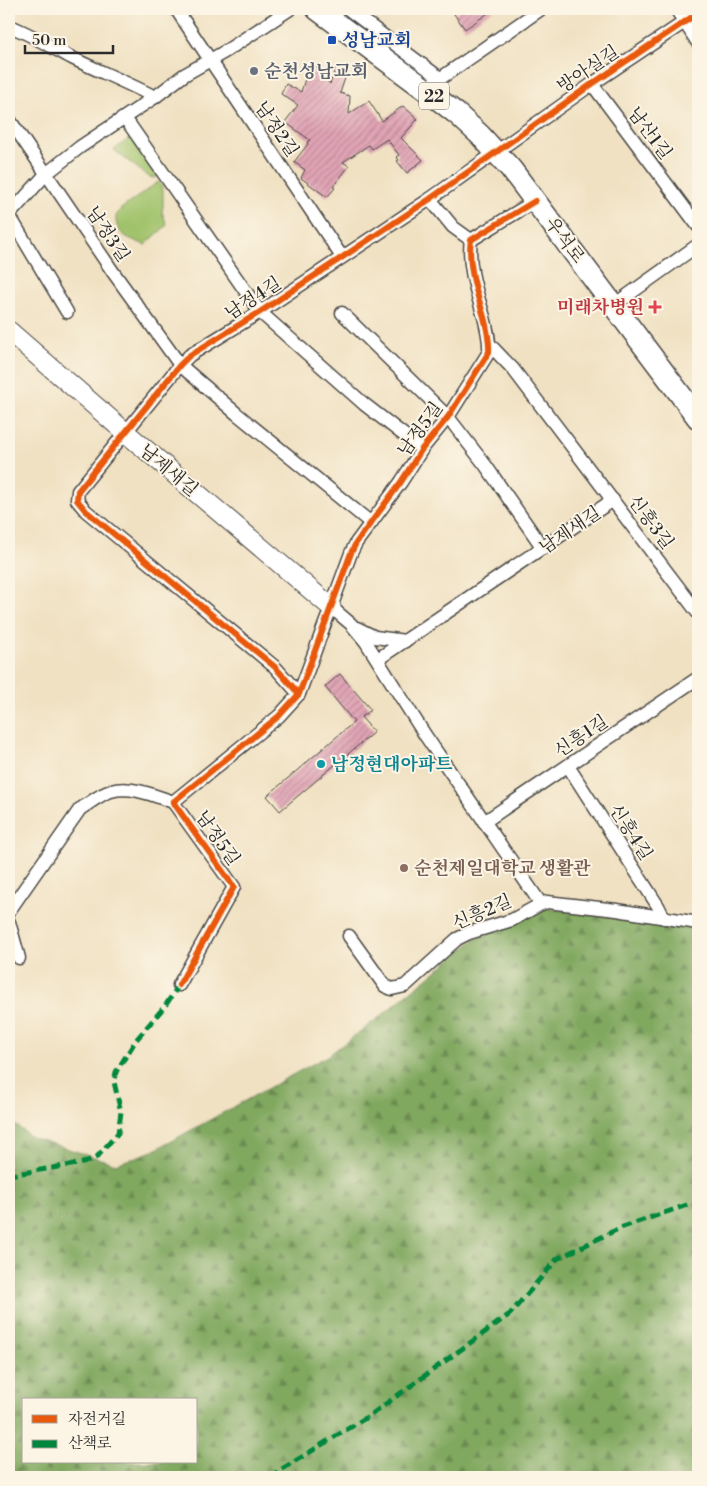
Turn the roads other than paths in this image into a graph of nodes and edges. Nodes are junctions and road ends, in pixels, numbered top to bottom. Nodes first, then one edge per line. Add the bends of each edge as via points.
1 (176, 9) edge
2 (290, 9) edge
3 (317, 9) edge
4 (348, 9) edge
5 (541, 9) edge
6 (676, 9) edge
7 (698, 13) edge
8 (684, 22) junction
9 (9, 26) edge
10 (698, 43) edge
11 (211, 60) junction
12 (432, 83) junction
13 (592, 84) junction
14 (154, 98) junction
15 (125, 118) junction
16 (9, 119) edge
17 (496, 152) junction
18 (46, 174) junction
19 (430, 199) junction
20 (535, 200) junction
21 (9, 215) edge
22 (698, 226) edge
23 (471, 240) junction
24 (698, 245) edge
25 (342, 257) junction
26 (614, 306) junction
27 (67, 312) dead end
28 (260, 312) junction
29 (342, 313) dead end
30 (9, 331) edge
31 (490, 345) junction
32 (180, 365) junction
33 (448, 417) junction
34 (698, 418) edge
35 (125, 432) junction
36 (422, 450) junction
37 (613, 500) junction
38 (371, 523) junction
39 (543, 548) junction
40 (331, 606) junction
41 (698, 613) edge
42 (352, 625) junction
43 (405, 641) junction
44 (378, 659) junction
45 (698, 678) edge
46 (298, 694) junction
47 (568, 766) junction
48 (173, 802) junction
49 (484, 822) junction
50 (541, 904) junction
51 (9, 911) edge
52 (664, 918) junction
53 (9, 922) edge
54 (698, 924) edge
55 (348, 936) dead end
56 (19, 958) dead end
57 (179, 985) dead end

1 - 11 street, 남정2길
2 - 11 street
3 - 12 main road, 우석로 / 22
4 - 12 street
5 - 12 street
6 - 8 street
7 - 8 street, 방아실길
8 - 10 street
8 - 13 street, 방아실길
9 - 14 street
11 - 14 street
11 - 25 street, 남정2길
12 - 17 main road, 우석로 / 22
13 - 17 street, 방아실길
13 - 22 street, 남산1길
14 - 15 street
15 - 18 street
15 - 28 street
16 - 18 street, 남정3길
17 - 19 street, 남정4길
17 - 20 main road, 우석로 / 22
18 - 21 street
18 - 32 street, 남정3길
19 - 23 street via 452,227
19 - 25 street, 남정4길
20 - 23 street
20 - 26 main road, 우석로 / 22
21 - 27 street
23 - 31 street via 469,252
24 - 26 street
25 - 28 street, 남정4길
26 - 34 main road, 우석로 / 22
28 - 32 street, 남정4길
28 - 36 street, 남정5길 via 364,404
29 - 33 street, 남정5길
30 - 35 street, 남제새길
31 - 33 street, 남정5길 via 489,352
31 - 37 street via 552,418
32 - 35 street, 남정4길
32 - 38 street
33 - 36 street, 남정5길
33 - 39 street, 남정5길
35 - 40 street, 남제새길
35 - 46 street, 남정4길 via 78,491 77,500 86,511 275,667
36 - 38 street, 남정5길
37 - 39 street, 남제새길
37 - 41 street, 신흥3길
38 - 40 street, 남정5길 via 351,553
39 - 43 street, 남제새길
40 - 42 street
40 - 46 street, 남정5길
42 - 43 street via 375,637
42 - 44 street
43 - 44 street, 남제새길
44 - 49 street
45 - 47 street, 신흥1길
46 - 48 street, 남정5길 via 279,716
47 - 49 street, 신흥1길
47 - 52 street, 신흥4길
48 - 51 street via 128,790 111,791 93,800 80,809
48 - 57 street, 남정5길 via 234,887
49 - 50 street
50 - 52 street via 547,902
50 - 55 street, 신흥2길 via 512,920 469,933 405,986 392,990 385,986
52 - 54 street
53 - 56 street

